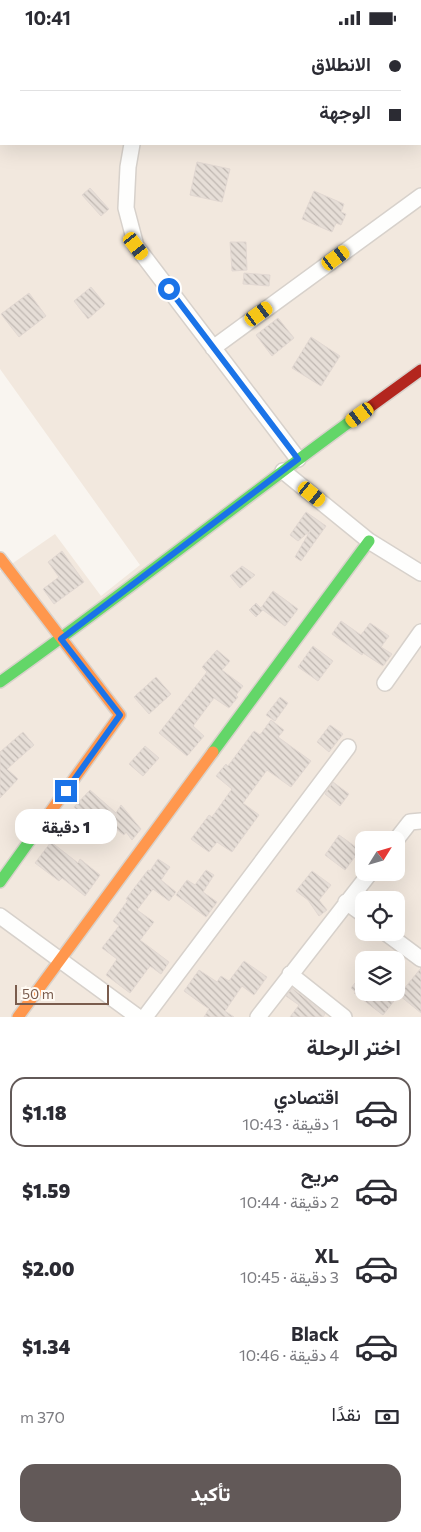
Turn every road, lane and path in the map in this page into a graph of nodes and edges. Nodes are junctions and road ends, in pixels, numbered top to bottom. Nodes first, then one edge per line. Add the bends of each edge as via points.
1 (132, 145) edge
2 (421, 196) edge
3 (214, 347) junction
4 (421, 370) edge
5 (298, 459) junction
6 (283, 471) junction
7 (369, 541) junction
8 (0, 558) edge
9 (421, 573) edge
10 (421, 632) edge
11 (61, 639) junction
12 (0, 682) edge
13 (385, 683) dead end
14 (348, 747) dead end
15 (421, 821) edge
16 (403, 831) edge
17 (363, 881) edge
18 (0, 882) edge
19 (346, 902) junction
20 (355, 908) edge
21 (0, 916) edge
22 (397, 941) edge
23 (421, 959) edge
24 (60, 960) junction
25 (290, 974) junction
26 (18, 1017) edge
27 (138, 1017) edge
28 (145, 1017) edge
29 (258, 1017) edge
30 (344, 1017) edge

1 - 3 street via 126,208 136,246
2 - 3 street
3 - 5 street
4 - 5 street
5 - 6 street
6 - 7 street
6 - 11 street
7 - 9 street
7 - 24 street
8 - 11 street
10 - 13 street
11 - 12 street
11 - 18 street via 120,715
14 - 28 street
15 - 16 street via 410,822
17 - 19 street
19 - 20 street
19 - 25 street
21 - 24 street
22 - 23 street
24 - 26 street
24 - 27 street
25 - 29 street
25 - 30 street

